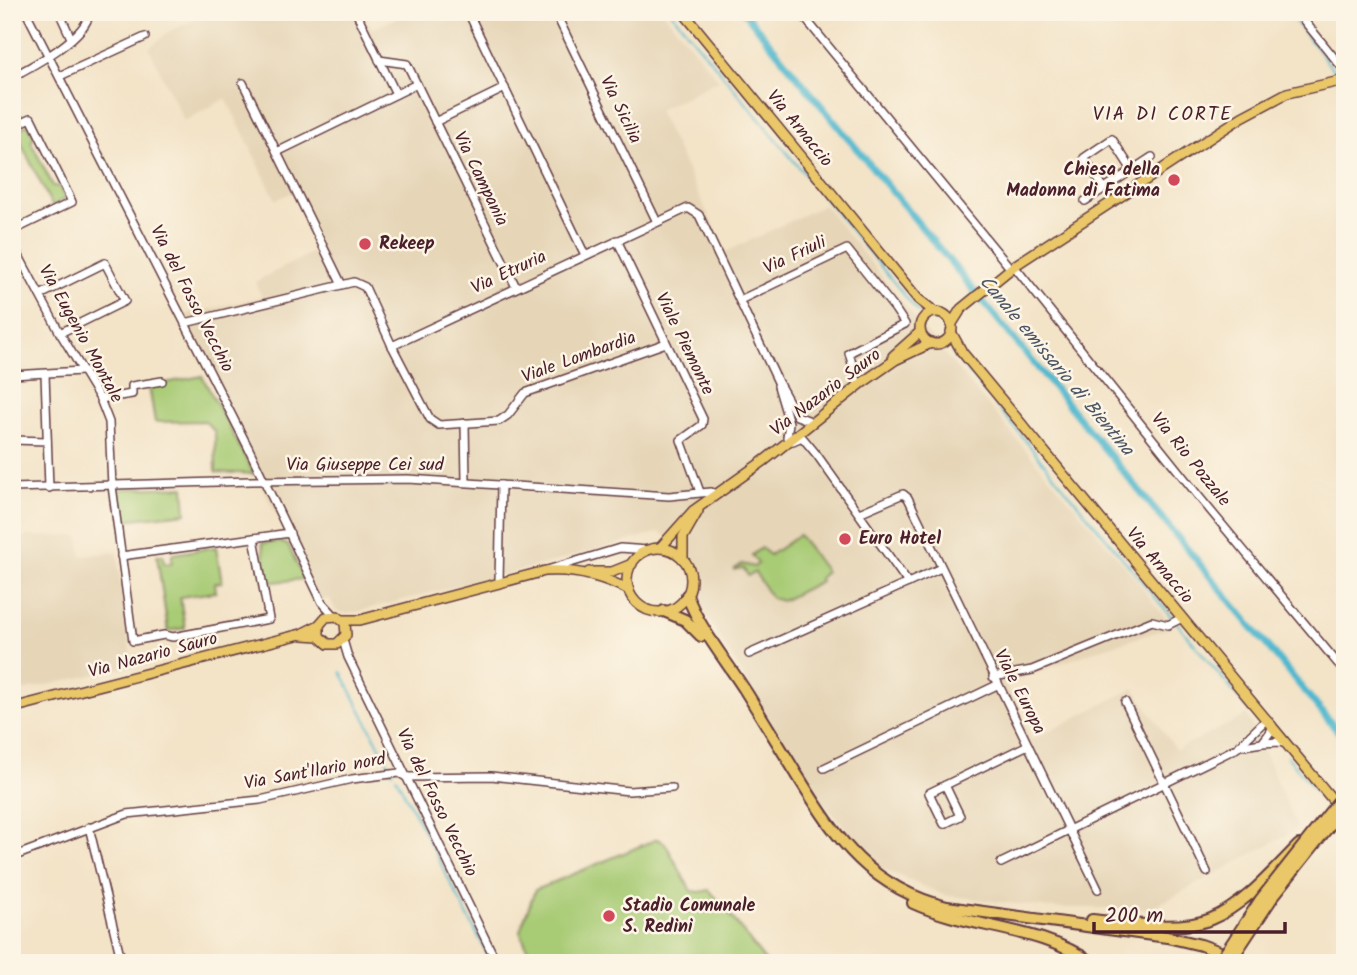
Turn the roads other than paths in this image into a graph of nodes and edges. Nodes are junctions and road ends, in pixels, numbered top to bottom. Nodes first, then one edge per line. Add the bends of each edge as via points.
1 (20, 12) edge
2 (26, 12) edge
3 (60, 12) edge
4 (90, 12) edge
5 (356, 12) edge
6 (468, 12) edge
7 (555, 12) edge
8 (683, 12) edge
9 (800, 12) edge
10 (1297, 12) edge
11 (12, 18) edge
12 (145, 37) dead end
13 (71, 38) junction
14 (49, 56) junction
15 (379, 60) junction
16 (1345, 71) edge
17 (60, 76) junction
18 (12, 77) edge
19 (1345, 80) edge
20 (243, 83) dead end
21 (417, 84) junction
22 (505, 88) junction
23 (396, 94) junction
24 (435, 121) junction
25 (12, 127) edge
26 (277, 152) junction
27 (1152, 157) dead end
28 (1132, 170) junction
29 (1107, 186) junction
30 (1119, 198) junction
31 (1085, 201) dead end
32 (657, 222) junction
33 (12, 231) edge
34 (617, 240) junction
35 (12, 243) edge
36 (585, 255) junction
37 (20, 259) junction
38 (12, 263) edge
39 (1012, 268) junction
40 (341, 283) junction
41 (516, 287) junction
42 (40, 295) junction
43 (918, 299) junction
44 (740, 300) junction
45 (962, 308) junction
46 (939, 313) junction
47 (925, 317) junction
48 (185, 323) junction
49 (951, 328) junction
50 (920, 332) junction
51 (60, 333) junction
52 (944, 341) junction
53 (667, 343) junction
54 (931, 343) junction
55 (392, 346) junction
56 (962, 352) junction
57 (82, 370) junction
58 (45, 374) junction
59 (12, 375) edge
60 (162, 381) dead end
61 (857, 381) junction
62 (778, 382) junction
63 (100, 399) junction
64 (809, 422) junction
65 (465, 423) junction
66 (787, 437) junction
67 (12, 440) edge
68 (47, 441) junction
69 (775, 452) junction
70 (817, 455) junction
71 (743, 474) junction
72 (265, 482) junction
73 (466, 482) junction
74 (501, 485) junction
75 (112, 486) junction
76 (12, 488) edge
77 (49, 488) junction
78 (700, 492) junction
79 (716, 494) junction
80 (703, 504) junction
81 (859, 513) junction
82 (290, 534) junction
83 (254, 538) junction
84 (660, 548) junction
85 (648, 550) junction
86 (121, 556) junction
87 (683, 559) junction
88 (632, 564) junction
89 (941, 568) junction
90 (545, 571) junction
91 (574, 572) junction
92 (499, 582) junction
93 (908, 583) junction
94 (629, 590) junction
95 (687, 595) junction
96 (322, 602) junction
97 (664, 611) junction
98 (1180, 619) junction
99 (321, 622) junction
100 (341, 622) junction
101 (301, 635) junction
102 (319, 636) junction
103 (343, 640) junction
104 (332, 645) junction
105 (749, 654) dead end
106 (348, 657) junction
107 (1345, 672) edge
108 (993, 677) junction
109 (997, 685) junction
110 (1125, 702) dead end
111 (12, 708) edge
112 (1266, 732) junction
113 (1282, 743) junction
114 (1028, 745) junction
115 (1242, 746) junction
116 (824, 768) dead end
117 (403, 775) junction
118 (1164, 784) junction
119 (945, 785) junction
120 (672, 788) dead end
121 (1345, 793) edge
122 (1332, 799) dead end
123 (1345, 806) edge
124 (89, 827) junction
125 (1070, 830) junction
126 (1311, 833) junction
127 (12, 856) edge
128 (1001, 863) dead end
129 (1207, 872) dead end
130 (1098, 889) dead end
131 (924, 908) junction
132 (969, 910) junction
133 (1219, 957) edge
134 (122, 963) edge
135 (497, 963) edge
136 (1092, 963) edge
137 (1229, 963) edge

1 - 11 street
2 - 14 street, Via del Fosso Vecchio
3 - 13 street
4 - 13 street
5 - 15 street
6 - 22 street
7 - 32 street, Via Sicilia
8 - 43 main road, Via Arnaccio
9 - 39 street, Via Rio Pozzale
10 - 16 street
12 - 17 street
13 - 14 street
14 - 17 street, Via del Fosso Vecchio
14 - 18 street
15 - 21 street, Via Campania via 407,64
15 - 23 street
17 - 48 street, Via del Fosso Vecchio
19 - 30 main road via 1298,89 1264,103
20 - 26 street
21 - 23 street
21 - 24 street, Via Campania
22 - 24 street
22 - 36 street
23 - 26 street
24 - 41 street, Via Campania
25 - 33 street via 32,118 72,202
26 - 40 street
27 - 28 street
28 - 29 street
28 - 29 street via 1112,139 1084,158
29 - 30 street
29 - 31 street
30 - 39 main road
32 - 34 street, Via Etruria
32 - 44 street, Via Etruria via 685,209 695,211
34 - 36 street, Via Etruria
34 - 53 street, Viale Piemonte
35 - 37 street, Via Eugenio Montale
36 - 41 street, Via Etruria
37 - 38 street
37 - 42 street, Via Eugenio Montale
39 - 45 main road
39 - 107 street, Via Rio Pozzale
40 - 48 street
40 - 55 street via 363,284
41 - 55 street, Via Etruria
42 - 51 street, Via Eugenio Montale
42 - 51 street via 105,263 125,301
43 - 46 main road, Via Arnaccio
43 - 47 main road, Via Arnaccio
44 - 61 street, Via Friuli via 847,249 905,324 849,353
44 - 62 street, Via Etruria
45 - 46 main road
45 - 49 main road
46 - 47 main road
46 - 49 main road
47 - 50 main road
48 - 72 street, Via del Fosso Vecchio
49 - 52 main road
49 - 56 main road, Via Arnaccio
50 - 54 main road
50 - 61 main road, Via Nazario Sauro
51 - 57 street, Via Eugenio Montale
52 - 54 main road
52 - 56 main road, Via Arnaccio
53 - 65 street, Viale Lombardia via 524,393 499,421
53 - 78 street, Viale Piemonte via 704,422 681,440
54 - 64 main road, Via Nazario Sauro via 881,369
55 - 65 street, Viale Lombardia via 432,422
56 - 98 main road, Via Arnaccio
57 - 58 street
57 - 63 street, Via Eugenio Montale
58 - 59 street
58 - 68 street
60 - 63 street via 132,386 132,394
61 - 64 main road, Via Nazario Sauro
62 - 64 street, Via Etruria via 797,416
62 - 66 street, Via Etruria via 789,427
63 - 75 street, Via Eugenio Montale via 111,429
64 - 66 main road, Via Nazario Sauro
64 - 69 main road, Via Nazario Sauro
64 - 70 street
65 - 73 street
66 - 71 main road, Via Nazario Sauro
67 - 68 street
68 - 77 street
69 - 70 street via 800,437
69 - 71 main road, Via Nazario Sauro
70 - 81 street
71 - 79 main road, Via Nazario Sauro
72 - 73 street, Via Giuseppe Cei sud
72 - 75 street, Via Giuseppe Cei sud
72 - 82 street, Via del Fosso Vecchio
73 - 74 street, Via Giuseppe Cei sud
74 - 78 street, Via Giuseppe Cei sud via 669,496
74 - 92 street
75 - 77 street, Via Giuseppe Cei sud
75 - 86 street, Via Eugenio Montale
76 - 77 street, Via Giuseppe Cei sud
78 - 79 street, Via Giuseppe Cei sud
79 - 80 main road, Via Nazario Sauro
80 - 84 main road, Via Nazario Sauro
80 - 87 main road, Via Nazario Sauro via 686,529
81 - 89 street, Viale Europa via 903,494
81 - 93 street
82 - 83 street
82 - 96 street, Via del Fosso Vecchio
83 - 86 street
83 - 86 street, Via Eugenio Montale via 269,619 173,637 133,641
84 - 85 main road, Via Nazario Sauro
84 - 87 main road
85 - 88 main road, Via Nazario Sauro
85 - 90 street, Via Nazario Sauro via 624,547
87 - 95 main road, Via Nazario Sauro via 690,576
88 - 91 main road, Via Nazario Sauro via 612,572
88 - 94 main road
89 - 93 street
89 - 108 street, Viale Europa
90 - 91 main road, Via Nazario Sauro
90 - 92 main road, Via Nazario Sauro
91 - 94 main road, Via Nazario Sauro
92 - 100 main road, Via Nazario Sauro
93 - 105 street
94 - 97 main road, Via Nazario Sauro via 645,608
95 - 97 main road
95 - 132 highway via 701,626 843,844 876,875 907,894
96 - 99 street, Via del Fosso Vecchio
96 - 100 street, Via del Fosso Vecchio
97 - 131 highway via 685,620 712,648 838,844 878,882
98 - 108 street via 1170,624 1152,621 1032,670
98 - 112 main road, Via Arnaccio
99 - 100 main road, Via Nazario Sauro
99 - 101 main road, Via Nazario Sauro
99 - 102 main road
100 - 103 main road
101 - 102 main road, Via Nazario Sauro
101 - 111 main road, Via Nazario Sauro
102 - 104 main road
103 - 104 main road
103 - 106 street, Via del Fosso Vecchio
104 - 106 street, Via del Fosso Vecchio
106 - 117 street, Via del Fosso Vecchio
108 - 109 street, Viale Europa
109 - 114 street, Viale Europa
109 - 116 street
110 - 118 street
112 - 113 main road, Via Arnaccio
112 - 113 street
112 - 115 street
112 - 115 street
113 - 122 main road, Via Arnaccio
114 - 119 street
114 - 125 street, Viale Europa
115 - 118 street
117 - 120 street, Via Sant'Ilario nord via 491,776 629,791
117 - 124 street, Via Sant'Ilario nord via 352,779 260,800 127,814
117 - 135 street, Via del Fosso Vecchio
118 - 125 street
118 - 129 street
119 - 119 street via 960,816 944,824 929,793
121 - 126 highway, bridge
123 - 137 highway, bridge via 1274,895
124 - 127 street, Via Sant'Ilario nord
124 - 134 street
125 - 128 street
125 - 130 street, Viale Europa
126 - 132 highway, bridge via 1245,898 1208,920 1160,924
126 - 133 highway, bridge
131 - 133 highway via 1186,944
131 - 136 highway via 1051,942
132 - 133 highway via 1167,937 1201,944

